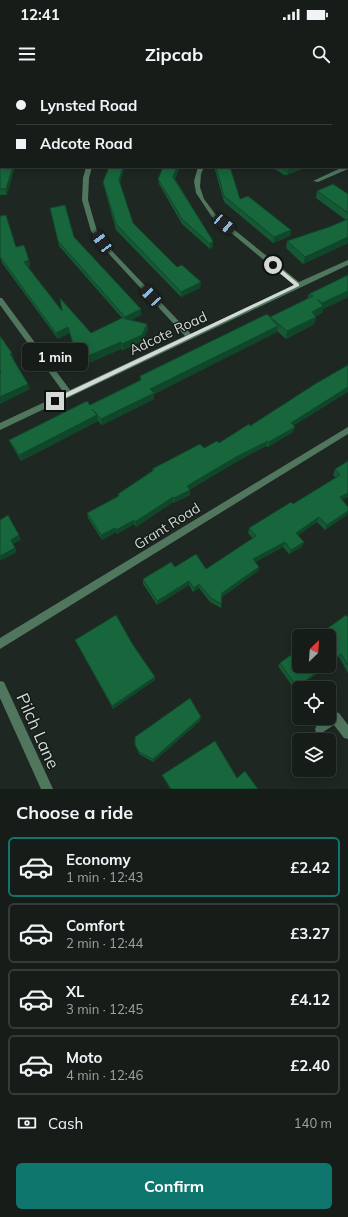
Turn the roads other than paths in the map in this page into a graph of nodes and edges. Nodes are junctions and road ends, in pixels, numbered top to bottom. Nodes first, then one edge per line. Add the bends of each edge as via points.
1 (89, 168) edge
2 (201, 168) edge
3 (346, 168) edge
4 (316, 181) dead end
5 (348, 262) edge
6 (298, 285) junction
7 (0, 300) edge
8 (190, 336) junction
9 (68, 394) junction
10 (0, 427) edge
11 (348, 430) edge
12 (0, 644) edge
13 (0, 686) edge
14 (320, 729) dead end
15 (348, 734) edge
16 (47, 789) edge

1 - 8 street via 85,200 94,231 110,253
2 - 6 street via 197,176 198,191 214,216
3 - 4 street
5 - 6 street, Adcote Road
6 - 8 street, Adcote Road
7 - 9 street
8 - 9 street, Adcote Road
9 - 10 street, Adcote Road
11 - 12 street, Grant Road
13 - 16 street, Pilch Lane
14 - 15 street via 335,717

